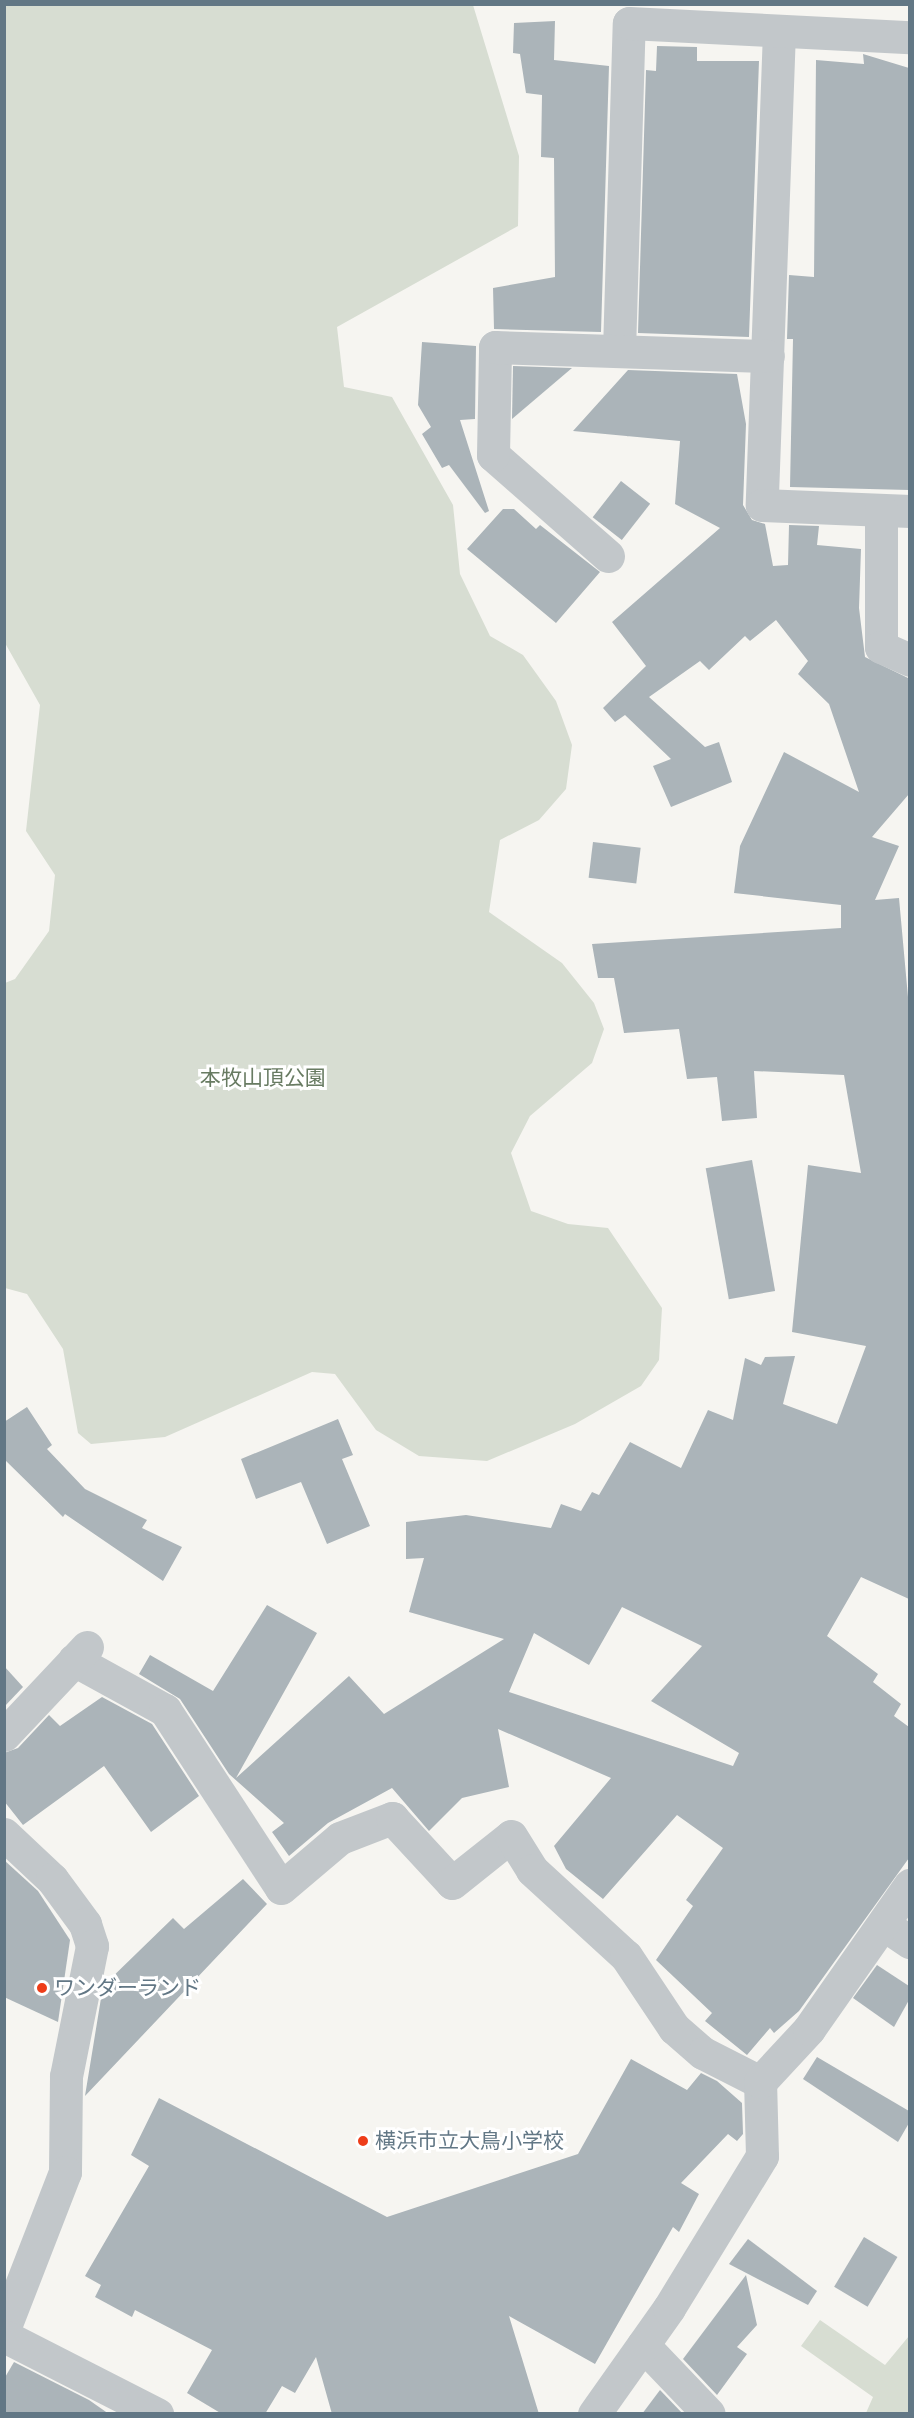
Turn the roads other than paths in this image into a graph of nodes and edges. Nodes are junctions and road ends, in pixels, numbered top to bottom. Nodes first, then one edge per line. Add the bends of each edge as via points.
1 (779, 31) junction
2 (909, 38) edge
3 (619, 351) junction
4 (768, 356) junction
5 (895, 511) edge
6 (608, 556) dead end
7 (909, 660) edge
8 (4, 1736) edge
9 (4, 1834) edge
10 (909, 1885) edge
11 (898, 1934) edge
12 (760, 2082) junction
13 (4, 2329) edge
14 (4, 2336) edge
15 (643, 2345) junction
16 (157, 2414) edge
17 (594, 2414) edge
18 (709, 2414) edge

1 - 2 street
1 - 3 street via 629,22
1 - 4 street
3 - 4 street
3 - 6 street via 495,347 493,455
4 - 5 street via 762,506
5 - 7 street via 881,647
8 - 12 street via 81,1654 165,1710 281,1888 340,1838 392,1818 453,1883 511,1836 532,1870 626,1956 674,2028 703,2053
9 - 13 street via 52,1880 85,1924 92,1946 66,2076 65,2172
10 - 11 street
11 - 12 street
12 - 15 street via 762,2156
14 - 16 street
15 - 17 street
15 - 18 street

